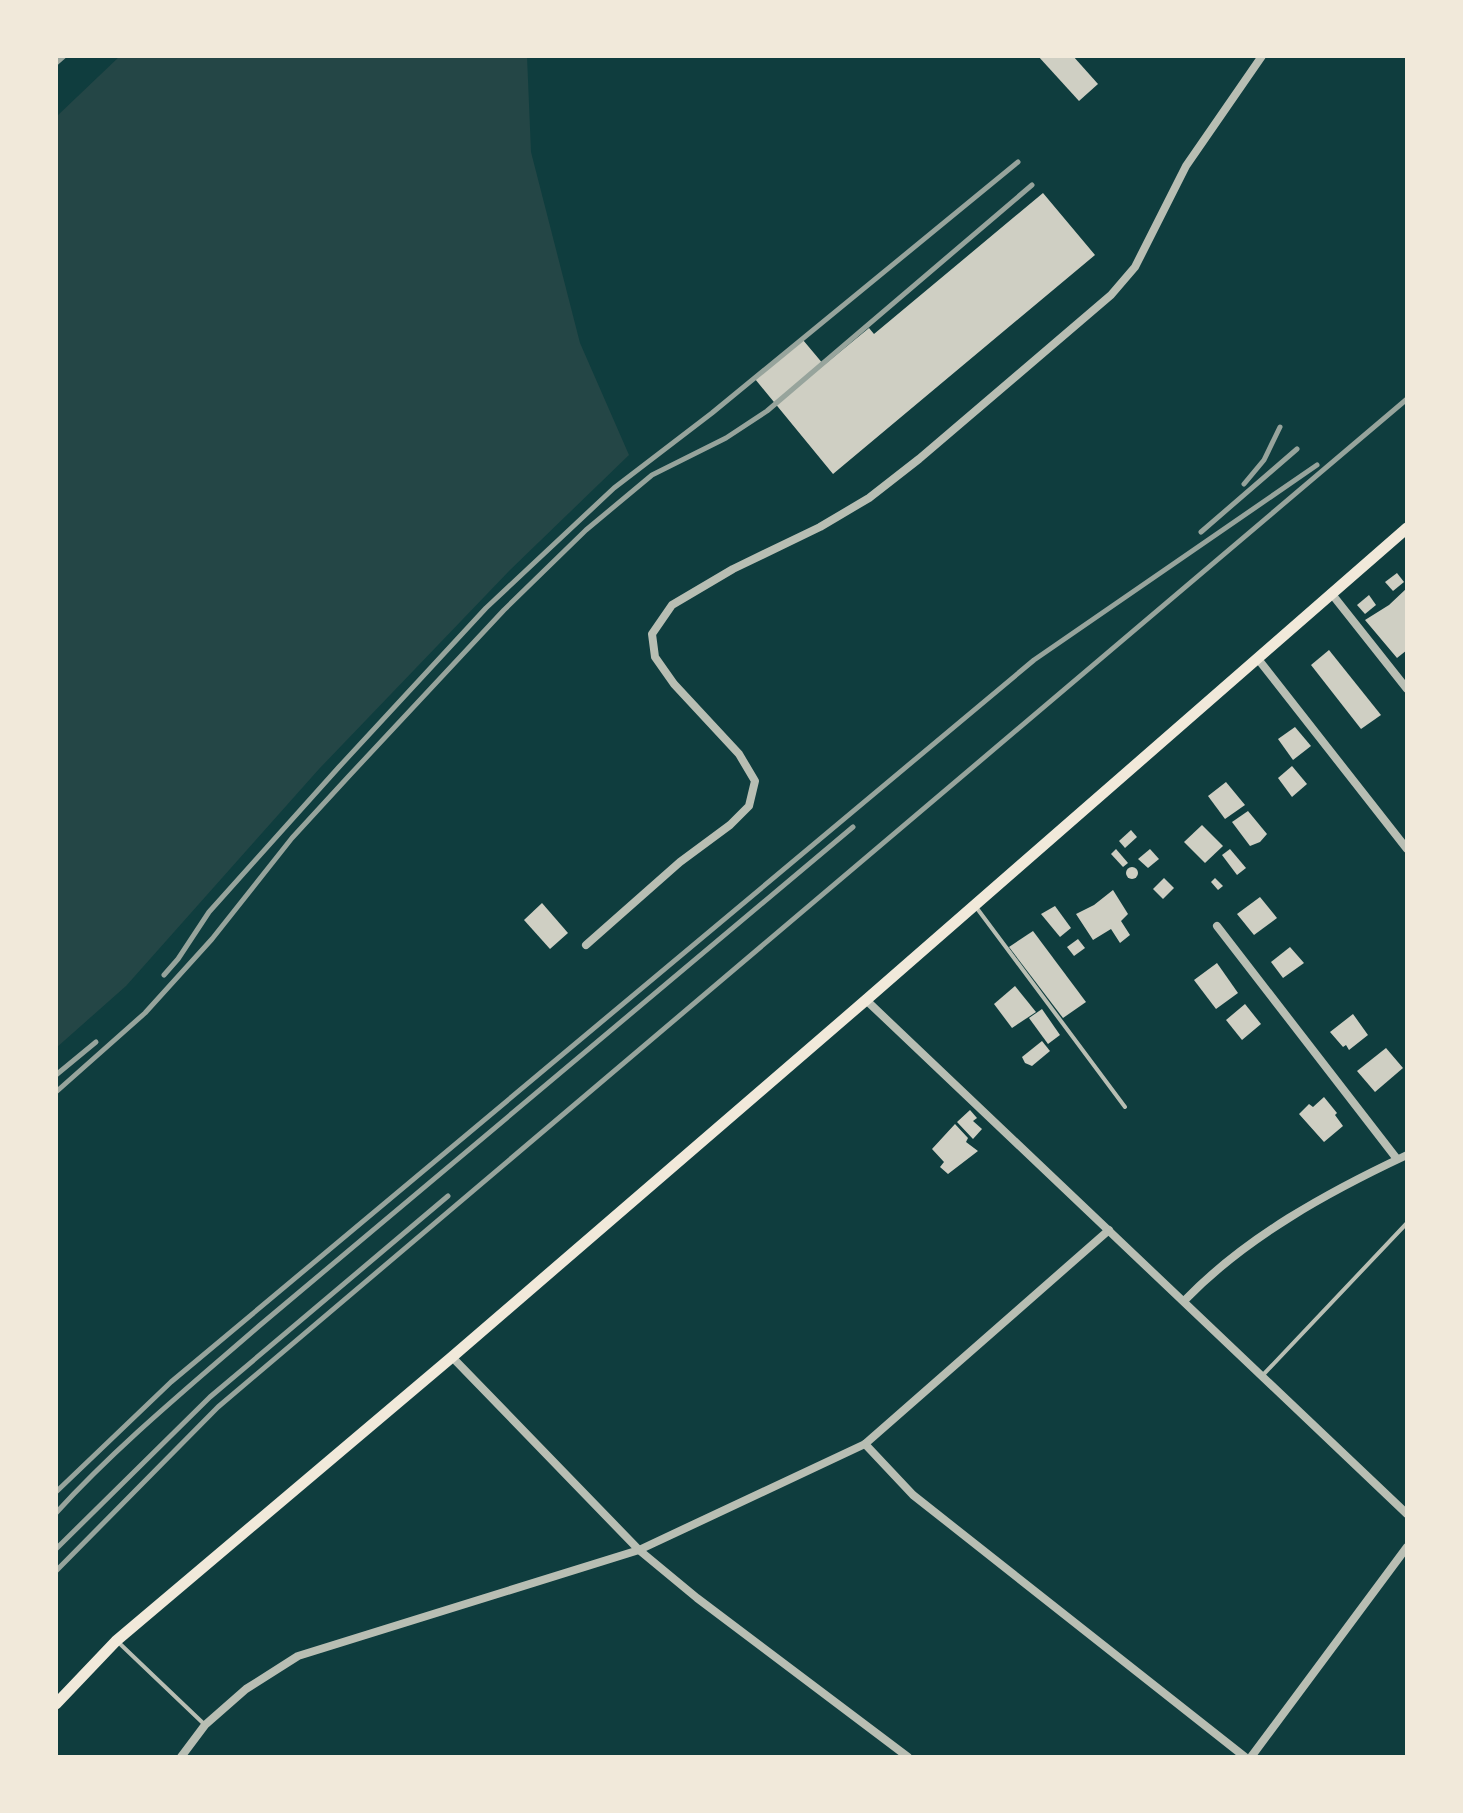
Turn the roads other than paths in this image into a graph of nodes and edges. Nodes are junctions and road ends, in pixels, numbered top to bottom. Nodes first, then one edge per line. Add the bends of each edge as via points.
1 (1262, 56) edge
2 (1407, 528) edge
3 (1331, 593) junction
4 (1258, 659) junction
5 (1407, 689) edge
6 (1407, 849) edge
7 (974, 905) junction
8 (1217, 926) dead end
9 (586, 945) dead end
10 (866, 1000) junction
11 (1125, 1107) dead end
12 (1407, 1155) edge
13 (1397, 1159) junction
14 (1407, 1223) edge
15 (1109, 1230) junction
16 (1185, 1300) junction
17 (452, 1357) junction
18 (1262, 1376) junction
19 (865, 1444) junction
20 (1407, 1514) edge
21 (1407, 1547) edge
22 (639, 1550) junction
23 (116, 1641) junction
24 (56, 1704) edge
25 (205, 1725) junction
26 (181, 1757) edge
27 (908, 1757) edge
28 (1248, 1757) edge

1 - 9 street via 1186,166 1135,267 1111,295 869,498 672,605 652,634 655,657 739,754 755,781 749,806
2 - 3 main road
3 - 4 main road
3 - 5 street
4 - 6 street
4 - 7 main road
7 - 10 main road
7 - 11 lane
8 - 13 street
10 - 15 street
10 - 17 main road
12 - 13 street
13 - 16 street via 1253,1242
14 - 18 lane
15 - 16 street
15 - 19 street
16 - 18 street
17 - 22 street
17 - 23 main road
18 - 20 street
19 - 22 street
19 - 28 street via 913,1495
21 - 28 street
22 - 25 street via 298,1656 246,1689
22 - 27 street
23 - 24 main road
23 - 25 lane
25 - 26 street

